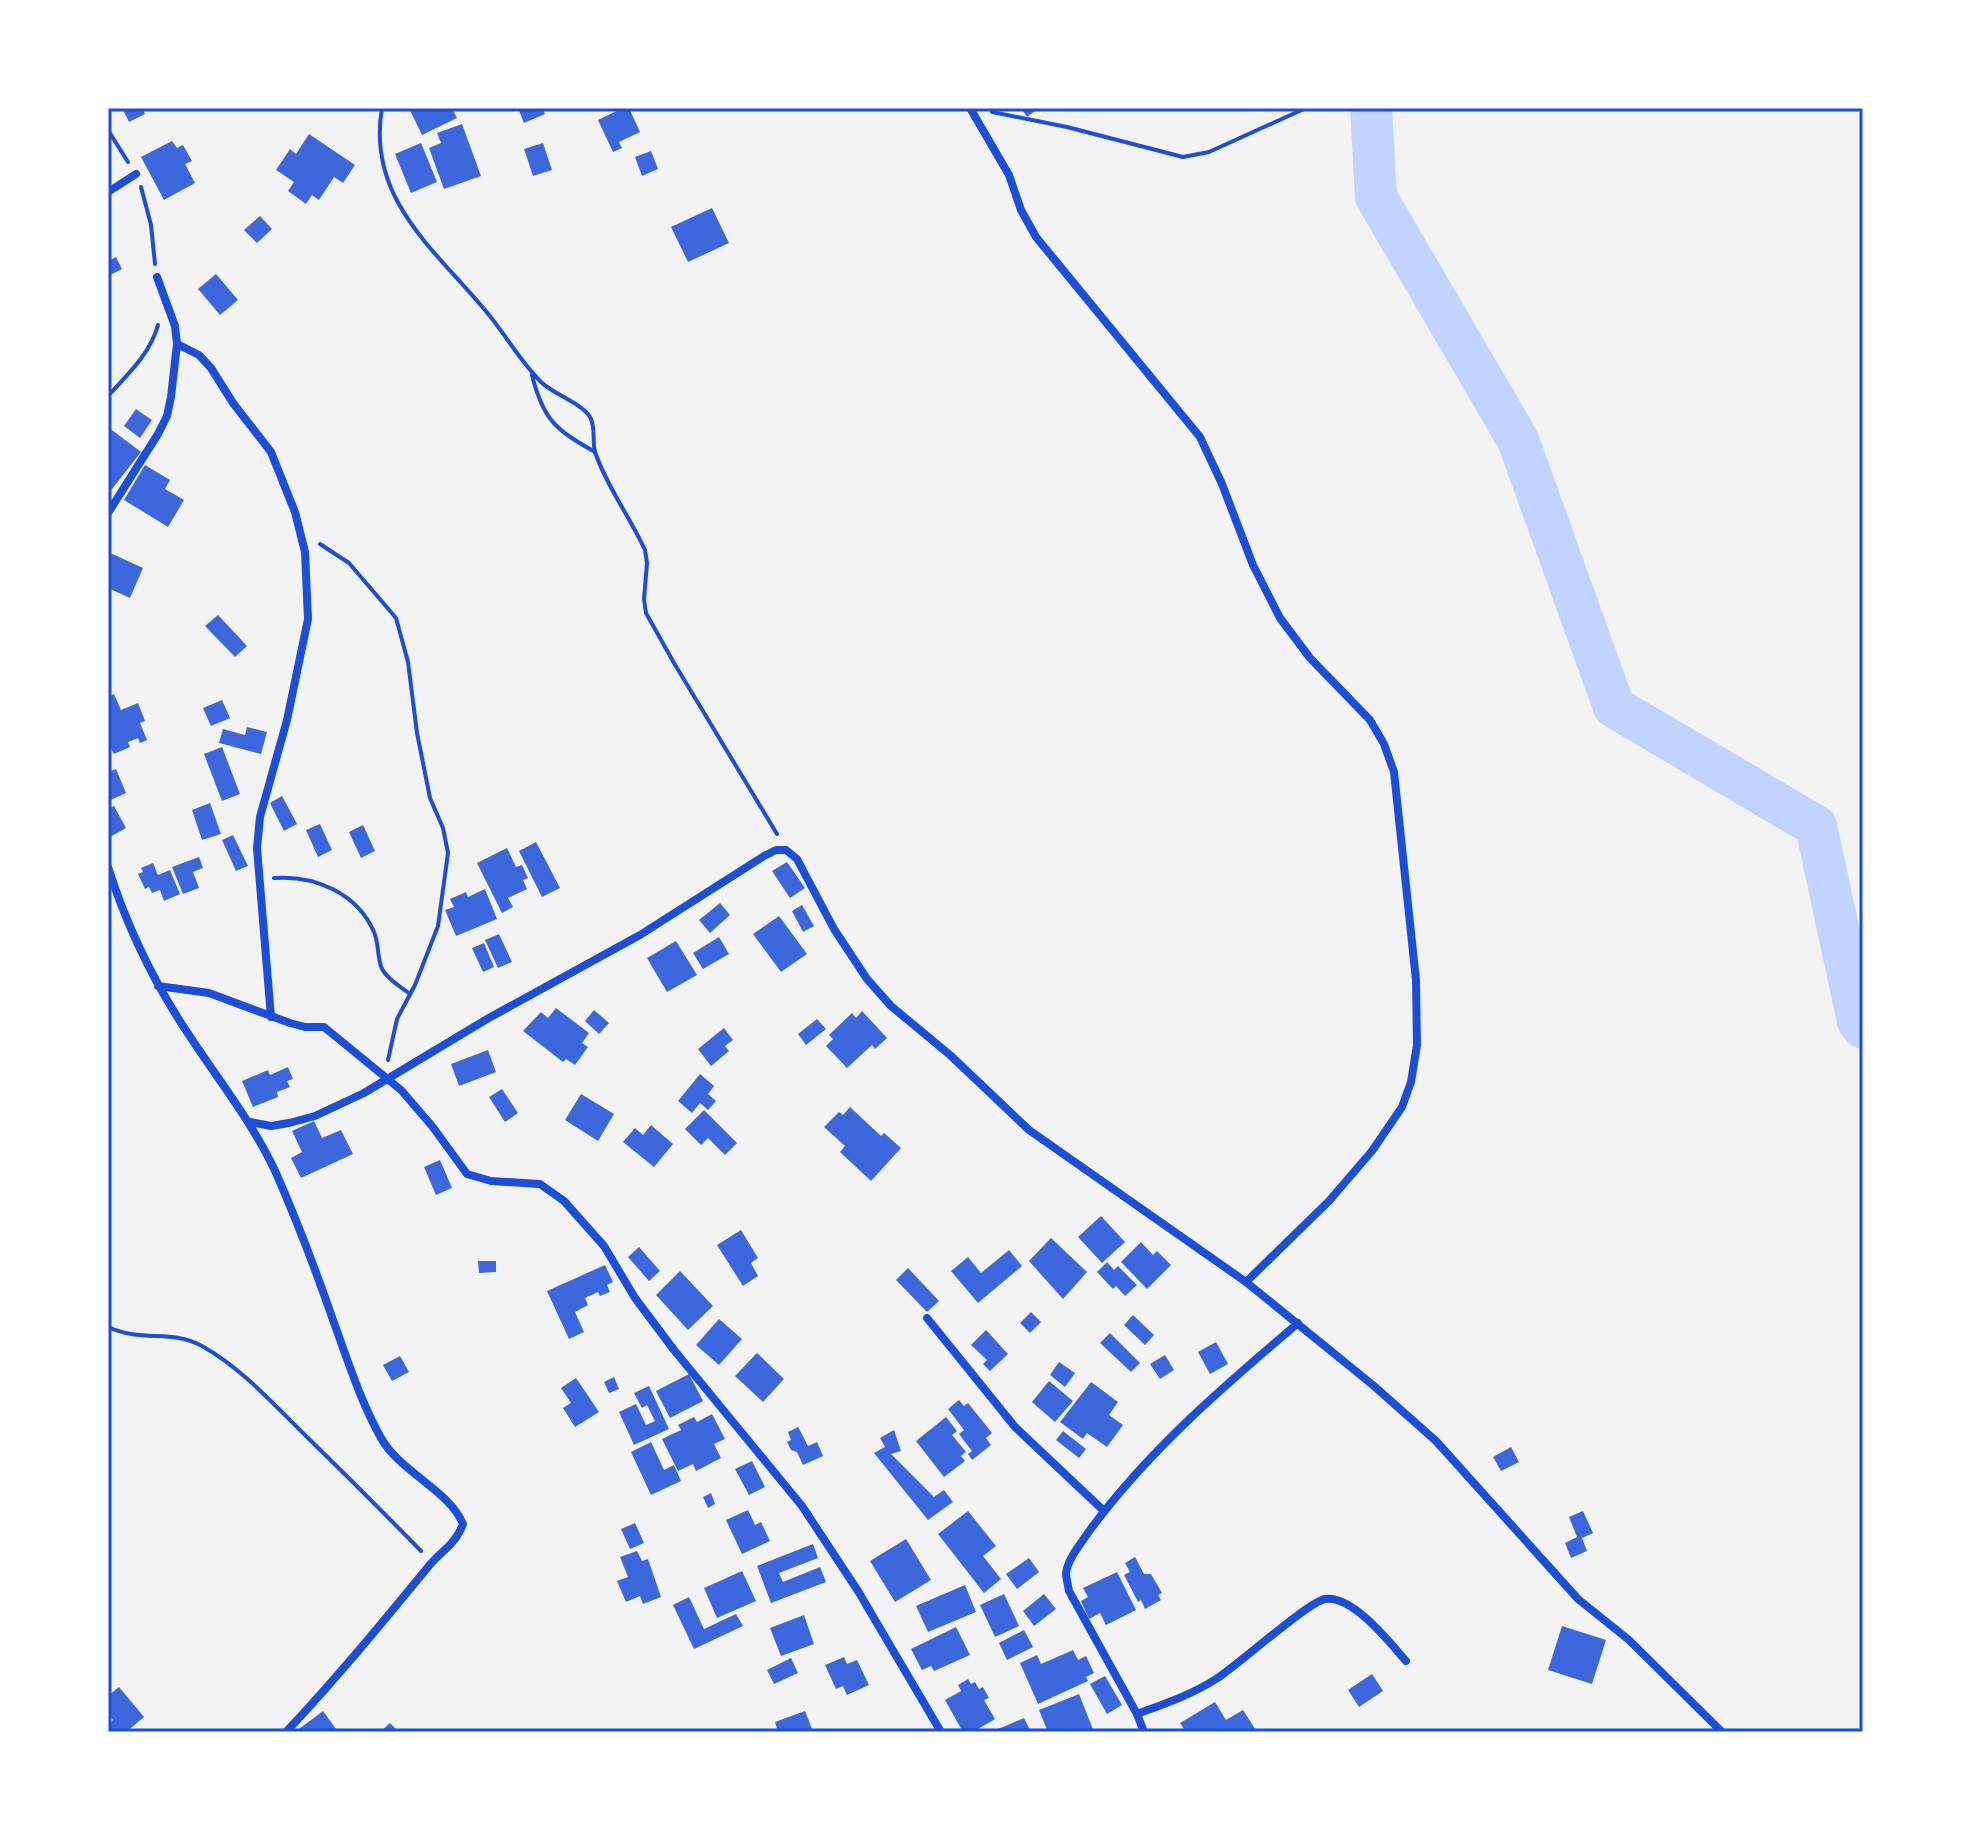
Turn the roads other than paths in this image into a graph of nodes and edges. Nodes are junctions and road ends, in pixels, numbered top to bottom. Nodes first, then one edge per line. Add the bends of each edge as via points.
1 (970, 108) edge
2 (136, 174) road end
3 (108, 192) edge
4 (157, 277) road end
5 (177, 344) junction
6 (108, 513) edge
7 (108, 867) edge
8 (158, 986) junction
9 (271, 1017) junction
10 (386, 1076) junction
11 (250, 1122) junction
12 (1246, 1282) junction
13 (927, 1318) dead end
14 (1298, 1323) junction
15 (1104, 1511) junction
16 (1406, 1661) dead end
17 (1137, 1714) junction
18 (286, 1732) edge
19 (941, 1732) edge
20 (1144, 1732) edge
21 (1722, 1732) edge

1 - 12 street via 1009,175 1036,237 1200,437 1280,618 1370,720 1394,772 1416,980 1417,1045 1411,1082 1402,1107 1372,1151
2 - 3 street
4 - 5 street
5 - 6 street via 167,416
5 - 9 street via 211,368 264,441 301,534 309,591 308,619 257,848
7 - 8 street
8 - 9 street via 209,993
8 - 11 street
9 - 10 street via 324,1027
10 - 11 street via 364,1093 315,1116 271,1126
10 - 12 street via 640,935 764,856 786,850 797,859 867,979 891,1006 1029,1130
10 - 19 street via 418,1107 467,1174 540,1184 564,1201 604,1246 666,1339 802,1506
11 - 18 street via 276,1173 363,1405 387,1448 458,1510 463,1524 458,1538
12 - 14 street
13 - 15 street via 1015,1427
14 - 15 street via 1200,1407
14 - 21 street via 1436,1441 1578,1599 1629,1640
15 - 17 street via 1066,1571 1069,1591
16 - 17 street via 1353,1608 1325,1599 1198,1690
17 - 20 street

